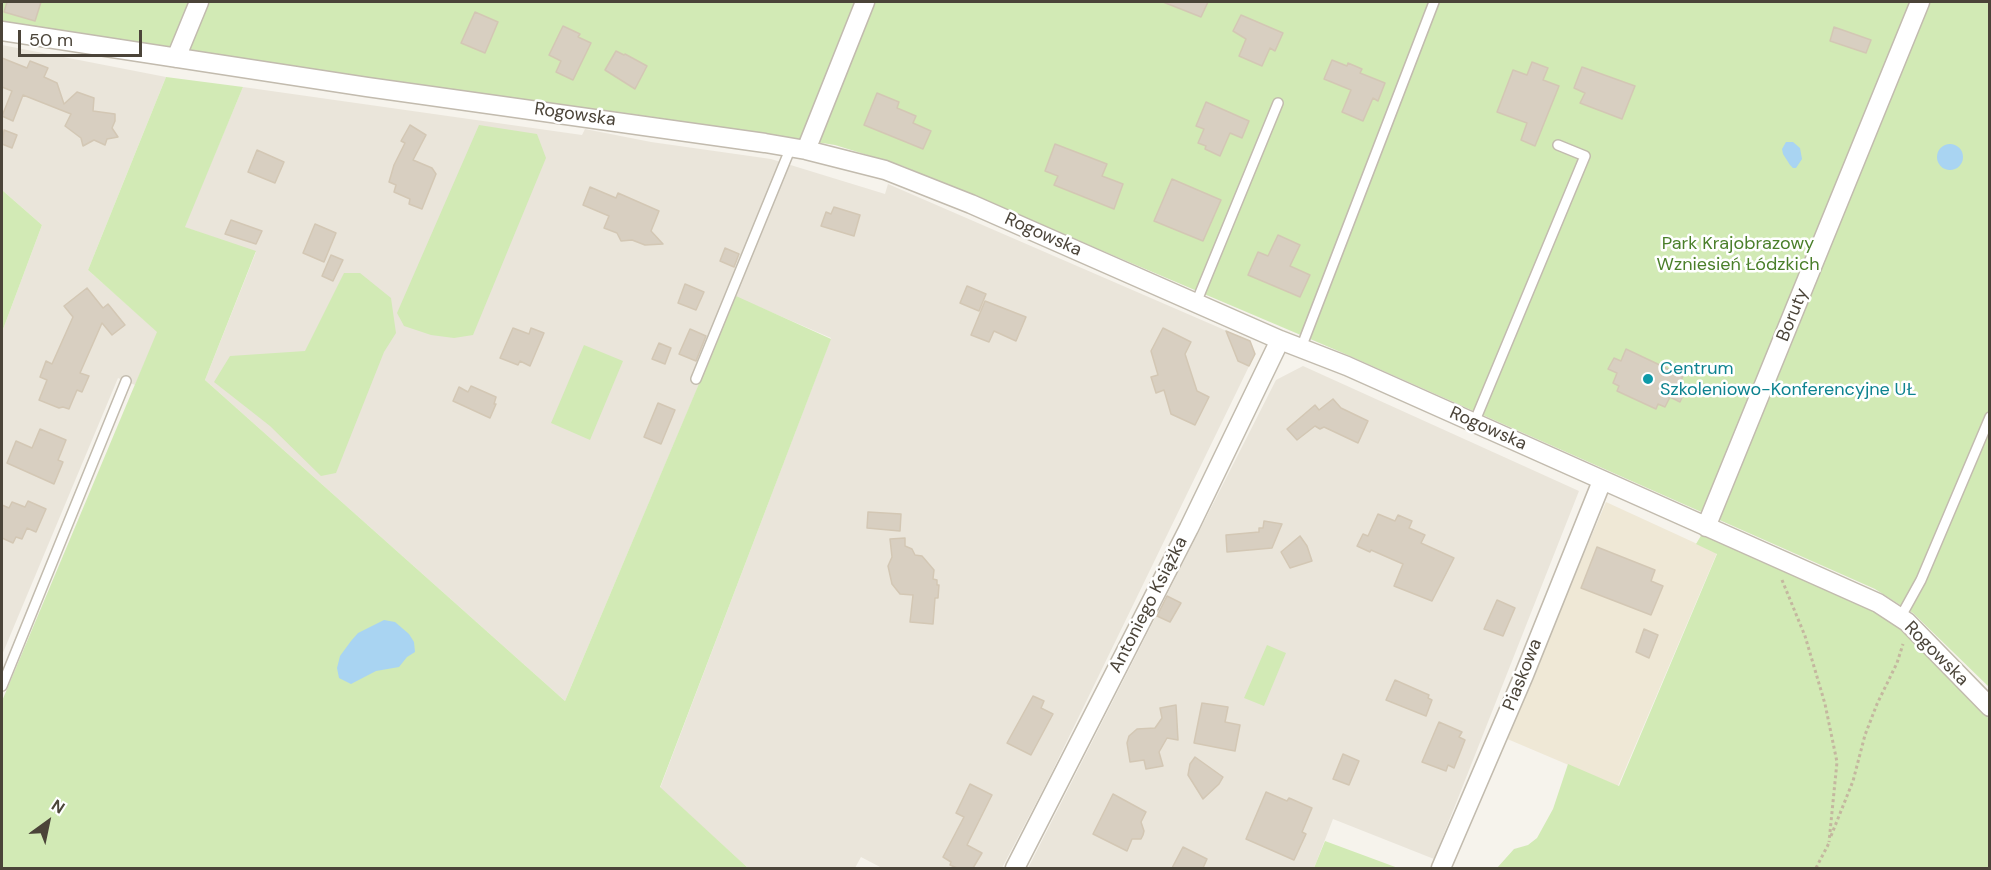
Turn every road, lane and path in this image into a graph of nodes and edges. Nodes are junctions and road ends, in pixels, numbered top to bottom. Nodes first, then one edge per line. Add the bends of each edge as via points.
1 (199, 2) edge
2 (865, 2) edge
3 (1434, 2) edge
4 (1920, 2) edge
5 (2, 31) edge
6 (176, 58) junction
7 (1278, 103) dead end
8 (1558, 145) dead end
9 (798, 149) junction
10 (1196, 303) junction
11 (1280, 340) junction
12 (1301, 348) junction
13 (696, 379) dead end
14 (126, 381) dead end
15 (1989, 417) edge
16 (1474, 423) junction
17 (1602, 481) junction
18 (1707, 528) junction
19 (1778, 558) junction
20 (1905, 621) junction
21 (2, 686) edge
22 (1989, 707) edge
23 (1829, 842) junction
24 (1015, 868) edge
25 (1441, 868) edge
26 (1816, 868) edge

1 - 6 street
2 - 9 street
3 - 12 lane
4 - 18 street, Boruty
5 - 6 street, Rogowska
6 - 9 street, Rogowska
7 - 10 lane
8 - 16 lane via 1585,156
9 - 10 street, Rogowska via 885,170
9 - 13 lane
10 - 11 street, Rogowska
11 - 12 street, Rogowska
11 - 24 street, Antoniego Książka
12 - 16 street, Rogowska
14 - 21 lane
15 - 20 lane
16 - 17 street, Rogowska
17 - 18 street, Rogowska
17 - 25 street, Piaskowa
18 - 19 street, Rogowska
19 - 20 street, Rogowska via 1878,603
19 - 23 path via 1825,704 1837,762
20 - 22 street, Rogowska
20 - 23 path via 1897,663 1865,735 1853,781
23 - 26 path

